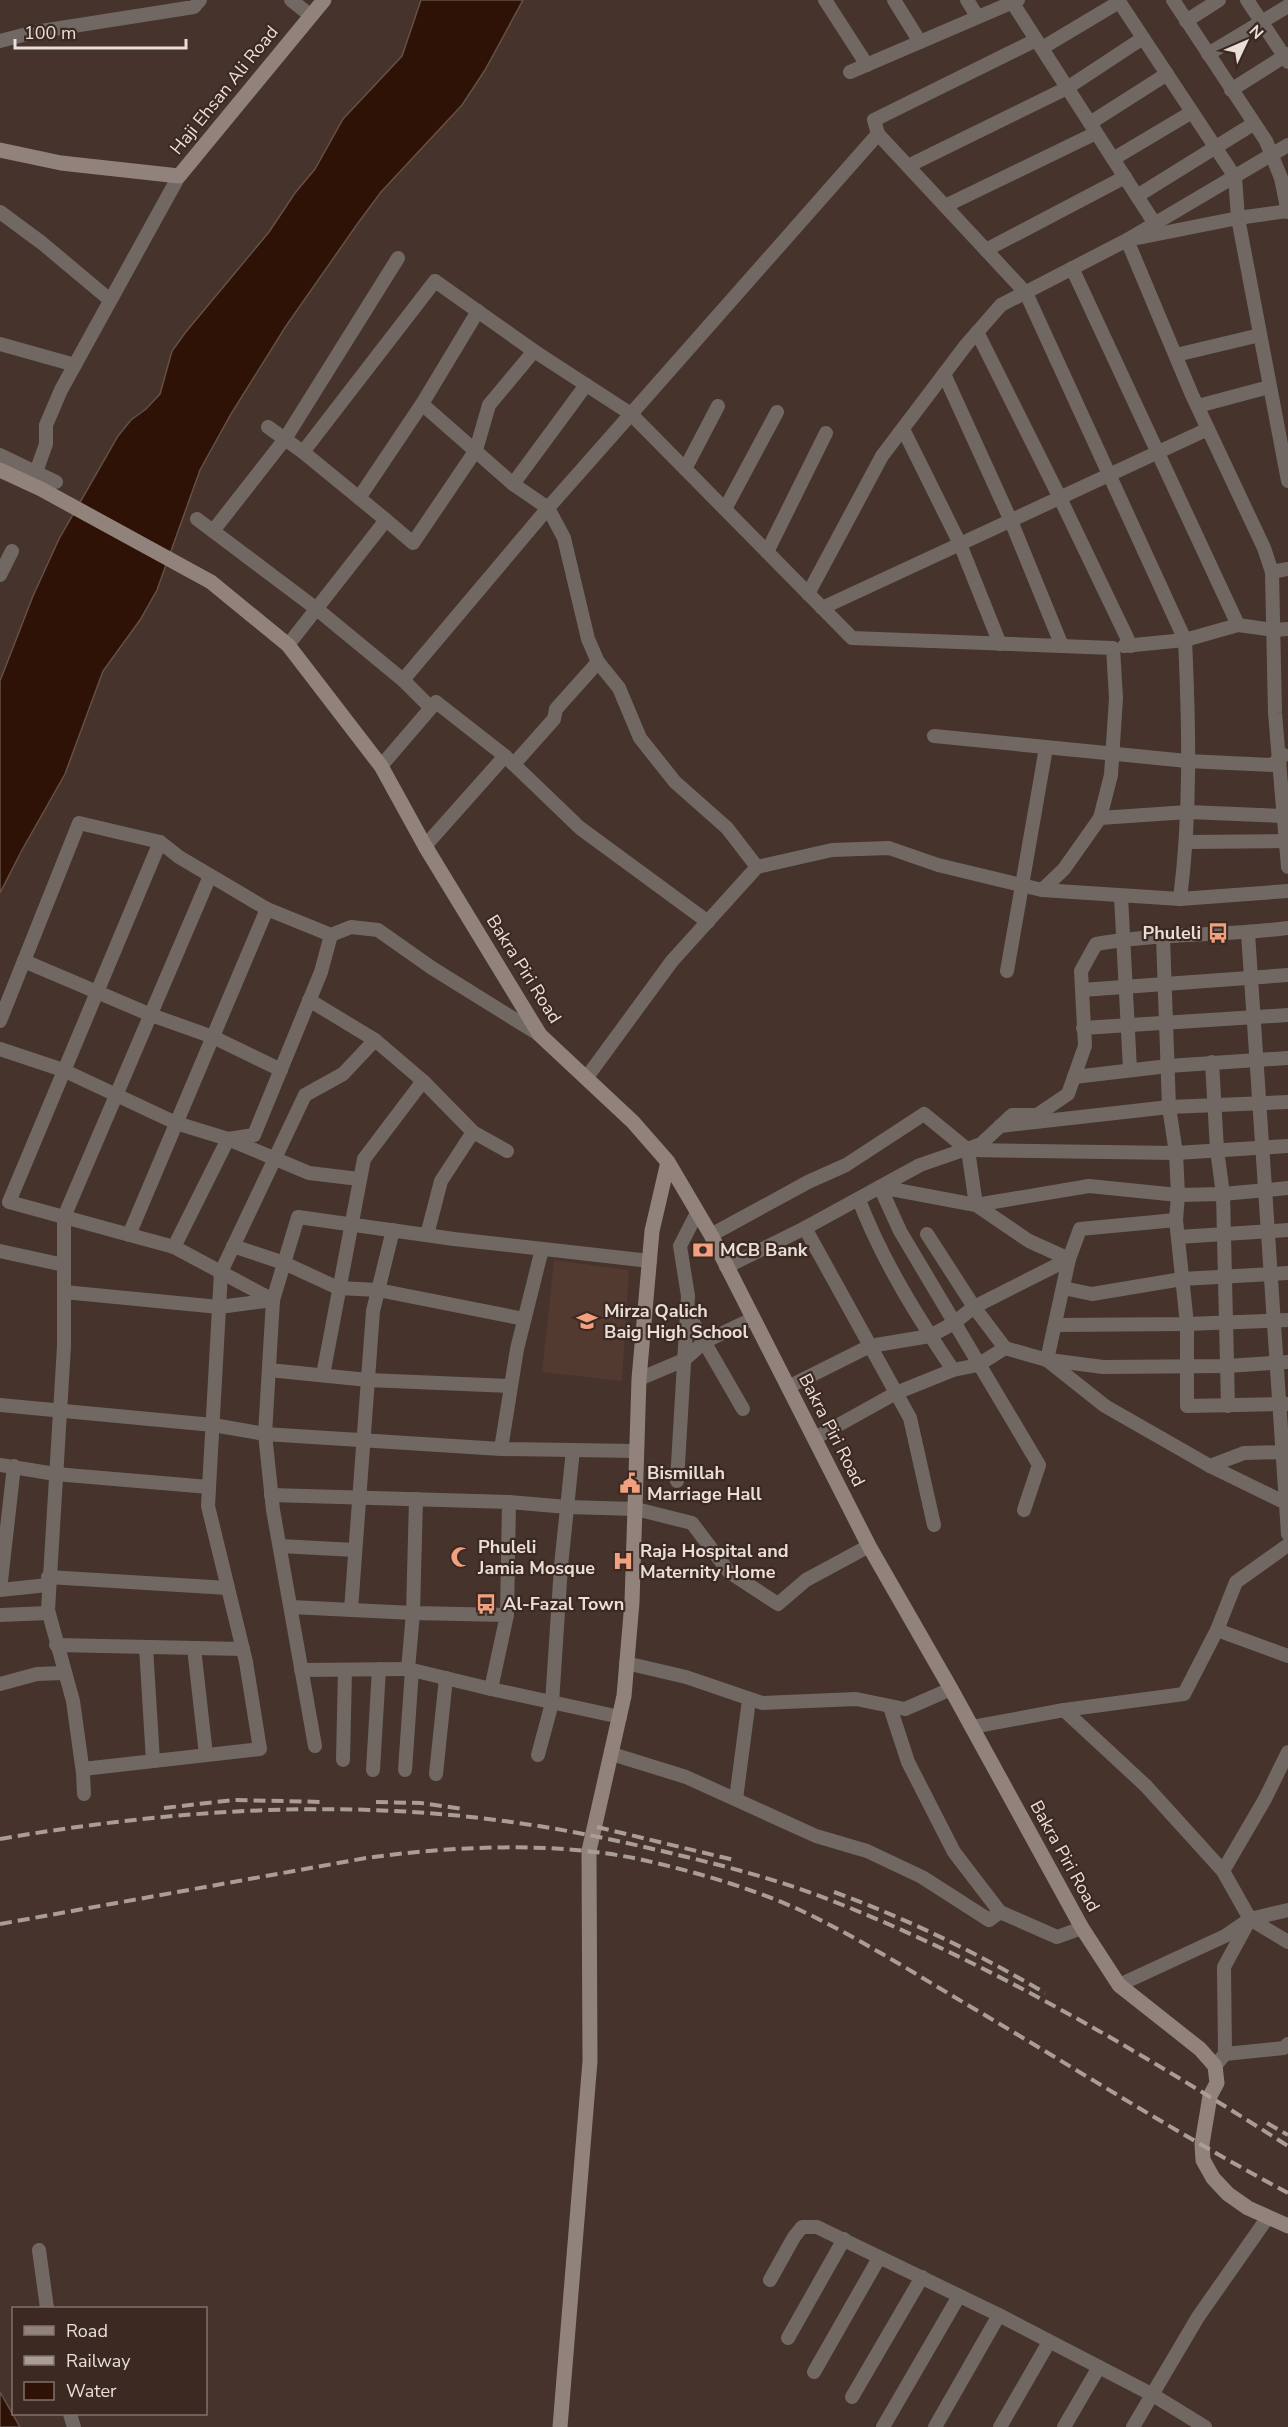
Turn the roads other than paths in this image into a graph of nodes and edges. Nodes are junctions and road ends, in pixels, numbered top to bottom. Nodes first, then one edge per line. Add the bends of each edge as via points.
1 (200, 0) edge
2 (291, 0) edge
3 (324, 0) edge
4 (825, 0) edge
5 (894, 0) edge
6 (967, 0) edge
7 (1173, 0) edge
8 (1219, 0) edge
9 (1247, 0) edge
10 (1015, 1) edge
11 (1119, 1) edge
12 (1288, 6) edge
13 (310, 15) junction
14 (977, 16) junction
15 (1186, 21) junction
16 (1262, 22) junction
17 (1143, 38) junction
18 (0, 41) edge
19 (920, 42) junction
20 (1039, 44) junction
21 (1208, 54) junction
22 (1287, 57) edge
23 (867, 65) junction
24 (850, 72) dead end
25 (1167, 74) junction
26 (1067, 88) junction
27 (1231, 90) junction
28 (1192, 112) junction
29 (1253, 124) junction
30 (1093, 128) junction
31 (878, 134) junction
32 (1288, 145) edge
33 (1215, 147) junction
34 (0, 150) edge
35 (1272, 154) junction
36 (1113, 159) junction
37 (908, 166) junction
38 (179, 176) junction
39 (1125, 177) junction
40 (1235, 177) junction
41 (1137, 196) junction
42 (945, 206) junction
43 (0, 212) edge
44 (1288, 212) edge
45 (1238, 218) junction
46 (1155, 224) junction
47 (1127, 240) junction
48 (986, 250) junction
49 (398, 258) dead end
50 (1072, 268) junction
51 (1026, 292) junction
52 (110, 300) junction
53 (478, 311) junction
54 (977, 332) junction
55 (1260, 335) junction
56 (0, 344) edge
57 (534, 351) junction
58 (1176, 355) junction
59 (75, 365) junction
60 (944, 374) junction
61 (586, 385) junction
62 (1269, 387) junction
63 (422, 404) junction
64 (718, 406) dead end
65 (1198, 406) junction
66 (777, 412) dead end
67 (631, 414) junction
68 (268, 427) dead end
69 (903, 429) junction
70 (1208, 429) junction
71 (826, 433) dead end
72 (285, 439) junction
73 (476, 450) junction
74 (303, 452) junction
75 (1157, 453) junction
76 (0, 455) edge
77 (685, 469) junction
78 (0, 470) edge
79 (36, 472) junction
80 (1109, 475) junction
81 (1288, 481) edge
82 (56, 482) dead end
83 (513, 484) junction
84 (359, 498) junction
85 (1060, 498) junction
86 (548, 508) junction
87 (725, 509) junction
88 (196, 519) dead end
89 (386, 520) junction
90 (1011, 521) junction
91 (213, 531) junction
92 (960, 544) junction
93 (12, 551) dead end
94 (767, 552) junction
95 (1288, 569) edge
96 (1272, 572) junction
97 (0, 574) edge
98 (808, 594) junction
99 (822, 608) junction
100 (318, 610) junction
101 (1239, 625) junction
102 (1281, 629) edge
103 (1185, 640) junction
104 (1000, 644) junction
105 (288, 645) junction
106 (1062, 646) junction
107 (1131, 646) junction
108 (1113, 648) junction
109 (598, 662) junction
110 (1282, 669) edge
111 (403, 680) junction
112 (430, 707) junction
113 (1282, 713) edge
114 (934, 736) dead end
115 (1046, 748) junction
116 (1113, 754) junction
117 (1284, 756) edge
118 (509, 760) junction
119 (1187, 761) junction
120 (381, 766) junction
121 (1285, 797) edge
122 (1188, 812) junction
123 (1283, 816) junction
124 (1101, 818) junction
125 (1287, 841) edge
126 (160, 842) junction
127 (1187, 842) junction
128 (425, 846) junction
129 (757, 867) junction
130 (1288, 867) edge
131 (210, 876) junction
132 (1022, 885) junction
133 (1042, 890) junction
134 (1288, 891) edge
135 (1121, 896) junction
136 (1180, 899) junction
137 (267, 909) junction
138 (708, 922) junction
139 (1288, 928) edge
140 (1248, 933) junction
141 (331, 934) junction
142 (1163, 937) junction
143 (1122, 939) junction
144 (24, 962) junction
145 (1007, 971) dead end
146 (1288, 975) edge
147 (1250, 977) junction
148 (1166, 983) junction
149 (1125, 988) junction
150 (1082, 990) junction
151 (96, 991) junction
152 (309, 1000) junction
153 (151, 1015) junction
154 (1288, 1015) edge
155 (1253, 1016) junction
156 (0, 1021) edge
157 (1167, 1023) junction
158 (1128, 1026) junction
159 (1083, 1028) junction
160 (540, 1035) junction
161 (213, 1037) junction
162 (375, 1040) junction
163 (0, 1049) edge
164 (1288, 1058) edge
165 (1255, 1060) junction
166 (1212, 1062) junction
167 (1168, 1066) junction
168 (63, 1070) junction
169 (280, 1070) junction
170 (1130, 1070) junction
171 (587, 1077) junction
172 (1074, 1077) junction
173 (423, 1081) junction
174 (117, 1095) junction
175 (1288, 1102) edge
176 (1258, 1103) junction
177 (1215, 1106) junction
178 (1169, 1107) junction
179 (176, 1123) junction
180 (1000, 1126) junction
181 (473, 1132) junction
182 (228, 1139) junction
183 (1288, 1146) edge
184 (1262, 1149) junction
185 (968, 1150) junction
186 (1217, 1150) junction
187 (507, 1151) dead end
188 (1176, 1153) junction
189 (274, 1160) junction
190 (668, 1162) junction
191 (359, 1179) junction
192 (880, 1187) junction
193 (1288, 1188) edge
194 (1264, 1191) junction
195 (1223, 1194) junction
196 (1178, 1195) junction
197 (859, 1200) junction
198 (976, 1205) junction
199 (697, 1213) junction
200 (64, 1217) junction
201 (1176, 1220) junction
202 (350, 1224) junction
203 (805, 1228) junction
204 (393, 1230) junction
205 (1268, 1230) junction
206 (1288, 1230) edge
207 (927, 1234) dead end
208 (1224, 1234) junction
209 (129, 1235) junction
210 (427, 1235) junction
211 (711, 1235) junction
212 (1178, 1237) junction
213 (233, 1245) junction
214 (174, 1247) junction
215 (542, 1249) junction
216 (0, 1251) edge
217 (1069, 1259) junction
218 (650, 1261) junction
219 (284, 1263) junction
220 (64, 1265) junction
221 (726, 1267) junction
222 (221, 1272) junction
223 (1288, 1273) edge
224 (1272, 1274) junction
225 (1224, 1278) junction
226 (1182, 1279) junction
227 (338, 1288) junction
228 (1063, 1288) junction
229 (378, 1290) junction
230 (64, 1292) junction
231 (273, 1300) junction
232 (219, 1307) junction
233 (974, 1307) junction
234 (687, 1312) junction
235 (524, 1319) junction
236 (752, 1319) junction
237 (1282, 1320) edge
238 (1226, 1322) junction
239 (954, 1323) junction
240 (1187, 1324) junction
241 (1054, 1325) junction
242 (930, 1336) junction
243 (704, 1342) junction
244 (870, 1346) junction
245 (1005, 1348) junction
246 (684, 1360) junction
247 (1047, 1360) junction
248 (1283, 1363) edge
249 (978, 1365) junction
250 (1227, 1366) junction
251 (1185, 1367) junction
252 (269, 1370) junction
253 (953, 1370) junction
254 (323, 1375) junction
255 (639, 1379) junction
256 (368, 1380) junction
257 (511, 1386) junction
258 (788, 1386) junction
259 (896, 1393) junction
260 (0, 1405) edge
261 (1284, 1405) edge
262 (1228, 1406) junction
263 (60, 1409) junction
264 (743, 1410) dead end
265 (213, 1425) junction
266 (265, 1434) junction
267 (815, 1438) junction
268 (363, 1439) junction
269 (501, 1449) junction
270 (573, 1450) junction
271 (636, 1451) junction
272 (1285, 1453) edge
273 (7, 1465) edge
274 (1210, 1466) junction
275 (56, 1474) junction
276 (678, 1481) dead end
277 (209, 1487) junction
278 (271, 1495) junction
279 (359, 1498) junction
280 (416, 1499) junction
281 (509, 1502) junction
282 (1287, 1504) edge
283 (567, 1507) junction
284 (636, 1509) junction
285 (1024, 1510) dead end
286 (934, 1525) dead end
287 (1288, 1534) edge
288 (1288, 1545) edge
289 (280, 1546) junction
290 (869, 1546) junction
291 (355, 1550) junction
292 (48, 1581) junction
293 (228, 1588) junction
294 (0, 1590) edge
295 (291, 1607) junction
296 (351, 1610) junction
297 (48, 1613) junction
298 (413, 1613) junction
299 (0, 1615) edge
300 (507, 1615) junction
301 (1217, 1630) junction
302 (56, 1645) junction
303 (146, 1647) junction
304 (194, 1648) junction
305 (243, 1649) junction
306 (1288, 1656) edge
307 (626, 1663) junction
308 (379, 1669) junction
309 (410, 1669) junction
310 (301, 1670) junction
311 (345, 1670) junction
312 (64, 1673) junction
313 (446, 1678) junction
314 (0, 1684) edge
315 (491, 1689) junction
316 (951, 1689) junction
317 (749, 1700) junction
318 (552, 1703) junction
319 (890, 1707) junction
320 (1064, 1710) junction
321 (620, 1717) junction
322 (972, 1727) junction
323 (315, 1746) dead end
324 (1288, 1752) edge
325 (612, 1754) junction
326 (206, 1755) junction
327 (538, 1755) dead end
328 (343, 1760) dead end
329 (153, 1761) junction
330 (83, 1769) junction
331 (373, 1770) dead end
332 (405, 1770) dead end
333 (436, 1774) dead end
334 (84, 1794) dead end
335 (736, 1800) junction
336 (1222, 1871) junction
337 (1288, 1910) edge
338 (1000, 1912) junction
339 (1250, 1919) junction
340 (1082, 1928) junction
341 (1288, 1942) edge
342 (1119, 1985) junction
343 (1287, 2048) edge
344 (1225, 2054) junction
345 (1215, 2067) junction
346 (1268, 2217) junction
347 (1288, 2226) edge
348 (844, 2240) junction
349 (39, 2250) dead end
350 (879, 2258) junction
351 (922, 2277) junction
352 (770, 2280) dead end
353 (959, 2296) junction
354 (47, 2307) edge
355 (999, 2315) junction
356 (788, 2338) dead end
357 (1049, 2342) junction
358 (1099, 2367) junction
359 (814, 2372) dead end
360 (1153, 2395) junction
361 (852, 2397) dead end
362 (560, 2427) edge
363 (884, 2427) edge
364 (935, 2427) edge
365 (999, 2427) edge
366 (1064, 2427) edge
367 (1133, 2427) edge
368 (1205, 2427) edge

1 - 18 street via 194,7
2 - 13 street
3 - 13 street, Haji Ehsan Ali Road
4 - 23 street
5 - 19 street
6 - 14 street
7 - 15 street
8 - 15 street
9 - 16 street
10 - 14 street
10 - 20 street
11 - 17 street
11 - 20 street
12 - 16 street
13 - 38 street, Haji Ehsan Ali Road
14 - 19 street
15 - 21 street
16 - 21 street
16 - 22 street
17 - 25 street
17 - 26 street
19 - 23 street
20 - 26 street
20 - 31 street via 874,120
21 - 27 street
22 - 27 street
23 - 24 street
25 - 28 street
25 - 30 street
26 - 30 street
26 - 37 street
27 - 29 street
28 - 33 street
28 - 36 street
29 - 33 street
29 - 35 street
30 - 36 street
30 - 42 street
31 - 37 street
31 - 67 street
32 - 35 street
33 - 40 street
33 - 41 street
34 - 38 street, Haji Ehsan Ali Road via 61,163
35 - 40 street
35 - 44 street
36 - 39 street
37 - 42 street
38 - 52 street
39 - 41 street
39 - 48 street
40 - 45 street
40 - 46 street
41 - 46 street
42 - 48 street
43 - 52 street
44 - 45 street
45 - 47 street
45 - 55 street
46 - 47 street
47 - 50 street
47 - 58 street
48 - 51 street
49 - 72 street
50 - 51 street
50 - 75 street
51 - 54 street via 1001,305
51 - 80 street
52 - 59 street
53 - 57 street
53 - 63 street
53 - 74 street via 435,280
54 - 60 street
54 - 85 street
55 - 58 street
55 - 62 street
56 - 59 street
57 - 61 street
57 - 73 street via 489,405
58 - 65 street
59 - 79 street via 46,425
60 - 69 street
60 - 90 street
61 - 67 street
61 - 83 street
62 - 65 street
62 - 81 street
63 - 73 street
63 - 84 street
64 - 77 street
65 - 70 street
66 - 87 street
67 - 77 street
67 - 86 street
68 - 72 street
69 - 92 street
69 - 98 street via 882,456
70 - 75 street
70 - 96 street
71 - 94 street
72 - 74 street
72 - 91 street
73 - 83 street
73 - 89 street via 413,543
74 - 84 street
75 - 80 street
75 - 101 street
76 - 79 street
77 - 87 street
78 - 105 street, Bakra Piri Road via 211,582
79 - 82 street
80 - 85 street
80 - 103 street
83 - 86 street
84 - 89 street
85 - 90 street
85 - 107 street
86 - 109 street via 564,538 588,639
86 - 111 street
87 - 94 street
88 - 91 street
89 - 100 street
90 - 92 street
90 - 106 street
91 - 100 street
92 - 99 street
92 - 104 street
93 - 97 street
94 - 98 street
95 - 96 street
96 - 102 street
98 - 99 street
99 - 104 street via 852,639
100 - 105 street
100 - 111 street
101 - 102 street
101 - 103 street
102 - 110 street
103 - 107 street
103 - 119 street
104 - 106 street
105 - 120 street, Bakra Piri Road
106 - 108 street
107 - 108 street
108 - 116 street
109 - 118 street via 556,709 554,719
109 - 129 street via 619,688 640,738 675,782 727,828
110 - 113 street
111 - 112 street
112 - 118 street via 436,702
112 - 120 street
113 - 117 street
114 - 115 street
115 - 116 street
115 - 132 street
116 - 119 street
116 - 124 street
117 - 119 street via 1272,765
117 - 121 street
118 - 128 street
118 - 138 street via 580,828
119 - 122 street
120 - 128 street, Bakra Piri Road
121 - 123 street
122 - 123 street
122 - 124 street
122 - 127 street
123 - 125 street
124 - 133 street via 1064,869
125 - 127 street
125 - 130 street
126 - 131 street
126 - 144 street via 79,823
126 - 151 street
127 - 136 street
128 - 160 street, Bakra Piri Road
129 - 132 street via 832,850 889,848 938,865
129 - 138 street
131 - 137 street
131 - 153 street
132 - 133 street
132 - 145 street
133 - 135 street
134 - 136 street
135 - 136 street
135 - 143 street
137 - 141 street
137 - 161 street
138 - 171 street via 672,961
139 - 140 street
140 - 142 street
140 - 147 street
141 - 152 street
141 - 160 street via 351,927 378,930
142 - 143 street
142 - 148 street
143 - 149 street
143 - 150 street via 1096,944 1081,971
144 - 151 street
144 - 156 street
146 - 147 street
147 - 148 street
147 - 155 street
148 - 149 street
148 - 157 street
149 - 150 street
149 - 158 street
150 - 159 street
151 - 153 street
151 - 168 street
152 - 162 street
152 - 169 street
153 - 161 street
153 - 174 street
154 - 155 street
155 - 157 street
155 - 165 street
157 - 158 street
157 - 167 street
158 - 159 street
158 - 170 street
159 - 172 street via 1085,1046
160 - 171 street, Bakra Piri Road
161 - 169 street
161 - 179 street
162 - 173 street
162 - 189 street via 343,1074 305,1095
163 - 168 street
164 - 165 street
165 - 166 street
165 - 176 street
166 - 167 street
166 - 177 street
167 - 170 street
167 - 178 street
168 - 174 street
168 - 200 street via 9,1202
169 - 182 street via 254,1135
170 - 172 street
171 - 190 street, Bakra Piri Road
172 - 180 street via 1068,1094 1037,1115 1011,1114
173 - 181 street
173 - 191 street via 364,1159
174 - 179 street
174 - 200 street
175 - 176 street
176 - 177 street
176 - 184 street
177 - 178 street
177 - 186 street
178 - 180 street
178 - 188 street
179 - 182 street
179 - 209 street
180 - 185 street
181 - 187 street
181 - 210 street via 441,1181
182 - 189 street
182 - 214 street
183 - 184 street
184 - 186 street
184 - 194 street
185 - 188 street
185 - 192 street via 920,1165
185 - 198 street
185 - 211 street via 924,1114 846,1165
186 - 188 street
186 - 195 street
188 - 196 street
189 - 191 street via 309,1173
189 - 213 street
190 - 199 street, Bakra Piri Road
190 - 218 street via 652,1231
191 - 202 street
192 - 197 street
192 - 198 street
192 - 239 street
193 - 194 street
194 - 195 street
194 - 205 street
195 - 196 street
195 - 208 street
196 - 198 street via 1089,1186
196 - 201 street
197 - 203 street
197 - 242 street via 873,1238
198 - 217 street via 1029,1241
199 - 211 street, Bakra Piri Road
199 - 234 street via 680,1246
200 - 209 street
200 - 220 street
201 - 212 street
201 - 217 street via 1080,1229
202 - 204 street
202 - 219 street via 298,1217
202 - 227 street
203 - 221 street
203 - 244 street
204 - 210 street
204 - 229 street
205 - 206 street
205 - 208 street
205 - 224 street
207 - 233 street
208 - 212 street
208 - 225 street
209 - 214 street
210 - 215 street
211 - 221 street, Bakra Piri Road
212 - 226 street
213 - 219 street
213 - 222 street
214 - 222 street
215 - 218 street
215 - 235 street
216 - 220 street
217 - 228 street
217 - 233 street
218 - 255 street
219 - 227 street
219 - 231 street
220 - 230 street
221 - 236 street, Bakra Piri Road
222 - 231 street
222 - 232 street
223 - 224 street
224 - 225 street
224 - 237 street
225 - 226 street
225 - 238 street
226 - 228 street via 1092,1294
226 - 240 street
227 - 229 street
227 - 254 street
228 - 241 street
229 - 235 street
229 - 256 street
230 - 232 street
230 - 263 street
231 - 232 street
231 - 252 street
232 - 265 street
233 - 239 street
233 - 245 street
234 - 243 street
234 - 246 street
235 - 257 street
236 - 243 street
236 - 258 street, Bakra Piri Road
237 - 238 street
237 - 248 street
238 - 240 street
238 - 250 street
239 - 242 street
239 - 249 street
240 - 241 street
240 - 251 street
241 - 247 street
242 - 244 street
242 - 253 street
243 - 246 street
243 - 264 street
244 - 258 street
244 - 259 street
245 - 247 street
245 - 249 street
246 - 255 street
246 - 276 street
247 - 251 street via 1103,1367
247 - 274 street via 1105,1406
248 - 250 street
248 - 261 street
249 - 253 street
249 - 285 street via 1039,1465
250 - 251 street
250 - 262 street
251 - 262 street via 1187,1406
252 - 254 street
252 - 266 street
253 - 259 street
254 - 256 street
255 - 271 street
256 - 257 street
256 - 268 street
257 - 269 street
258 - 267 street, Bakra Piri Road
259 - 267 street
259 - 286 street via 910,1418
260 - 263 street
261 - 262 street
261 - 272 street
263 - 265 street
263 - 275 street
265 - 266 street
265 - 277 street
266 - 268 street
266 - 278 street
267 - 290 street, Bakra Piri Road
268 - 269 street
268 - 279 street
269 - 270 street
270 - 271 street
270 - 283 street
271 - 284 street
272 - 274 street via 1244,1453
272 - 282 street
273 - 275 street
273 - 294 street
274 - 282 street
275 - 277 street
275 - 292 street
277 - 293 street via 208,1506
278 - 279 street
278 - 289 street
279 - 280 street
279 - 291 street
280 - 281 street
280 - 298 street
281 - 283 street
281 - 300 street
282 - 287 street
283 - 284 street
283 - 318 street
284 - 290 street via 692,1523 729,1572 778,1604 806,1580
284 - 307 street
288 - 301 street via 1236,1582
289 - 291 street
289 - 295 street
290 - 316 street, Bakra Piri Road
291 - 296 street
292 - 293 street
292 - 294 street
292 - 297 street
293 - 305 street
295 - 296 street
295 - 310 street
296 - 298 street
297 - 299 street
297 - 302 street
298 - 300 street
298 - 309 street
300 - 315 street
301 - 306 street
301 - 320 street via 1184,1694
302 - 303 street
302 - 312 street
303 - 304 street
303 - 329 street
304 - 305 street
304 - 326 street
305 - 326 street via 260,1749
307 - 317 street via 686,1677
307 - 321 street
308 - 309 street
308 - 311 street
308 - 331 street
309 - 313 street
309 - 332 street
310 - 311 street
310 - 323 street
311 - 328 street
312 - 314 street via 37,1674
312 - 330 street via 73,1701
313 - 315 street
313 - 333 street
315 - 318 street
316 - 319 street via 905,1709
316 - 322 street, Bakra Piri Road
317 - 319 street via 762,1703 856,1699
317 - 335 street
318 - 321 street
318 - 327 street
319 - 338 street via 908,1762 954,1852
320 - 322 street
320 - 336 street via 1146,1786
321 - 325 street
322 - 340 street, Bakra Piri Road
324 - 336 street
325 - 335 street via 686,1777
325 - 362 street via 589,1851 590,2061
326 - 329 street
329 - 330 street
330 - 334 street
335 - 338 street via 922,1877 989,1920
336 - 339 street
337 - 339 street
338 - 340 street via 1057,1937
339 - 341 street
339 - 342 street via 1225,1936
339 - 344 street via 1224,1967
340 - 342 street, Bakra Piri Road
342 - 345 street, Bakra Piri Road via 1200,2049
343 - 344 street
344 - 345 street
345 - 346 street via 1217,2083 1210,2096 1203,2160 1228,2194
346 - 347 street
346 - 360 street via 1198,2317
348 - 350 street
348 - 352 street via 817,2227 802,2227
348 - 356 street
349 - 354 street
350 - 351 street
350 - 359 street
351 - 353 street
351 - 361 street
353 - 355 street
353 - 363 street
355 - 357 street
355 - 364 street
357 - 358 street
357 - 365 street
358 - 360 street
358 - 366 street
360 - 367 street
360 - 368 street

